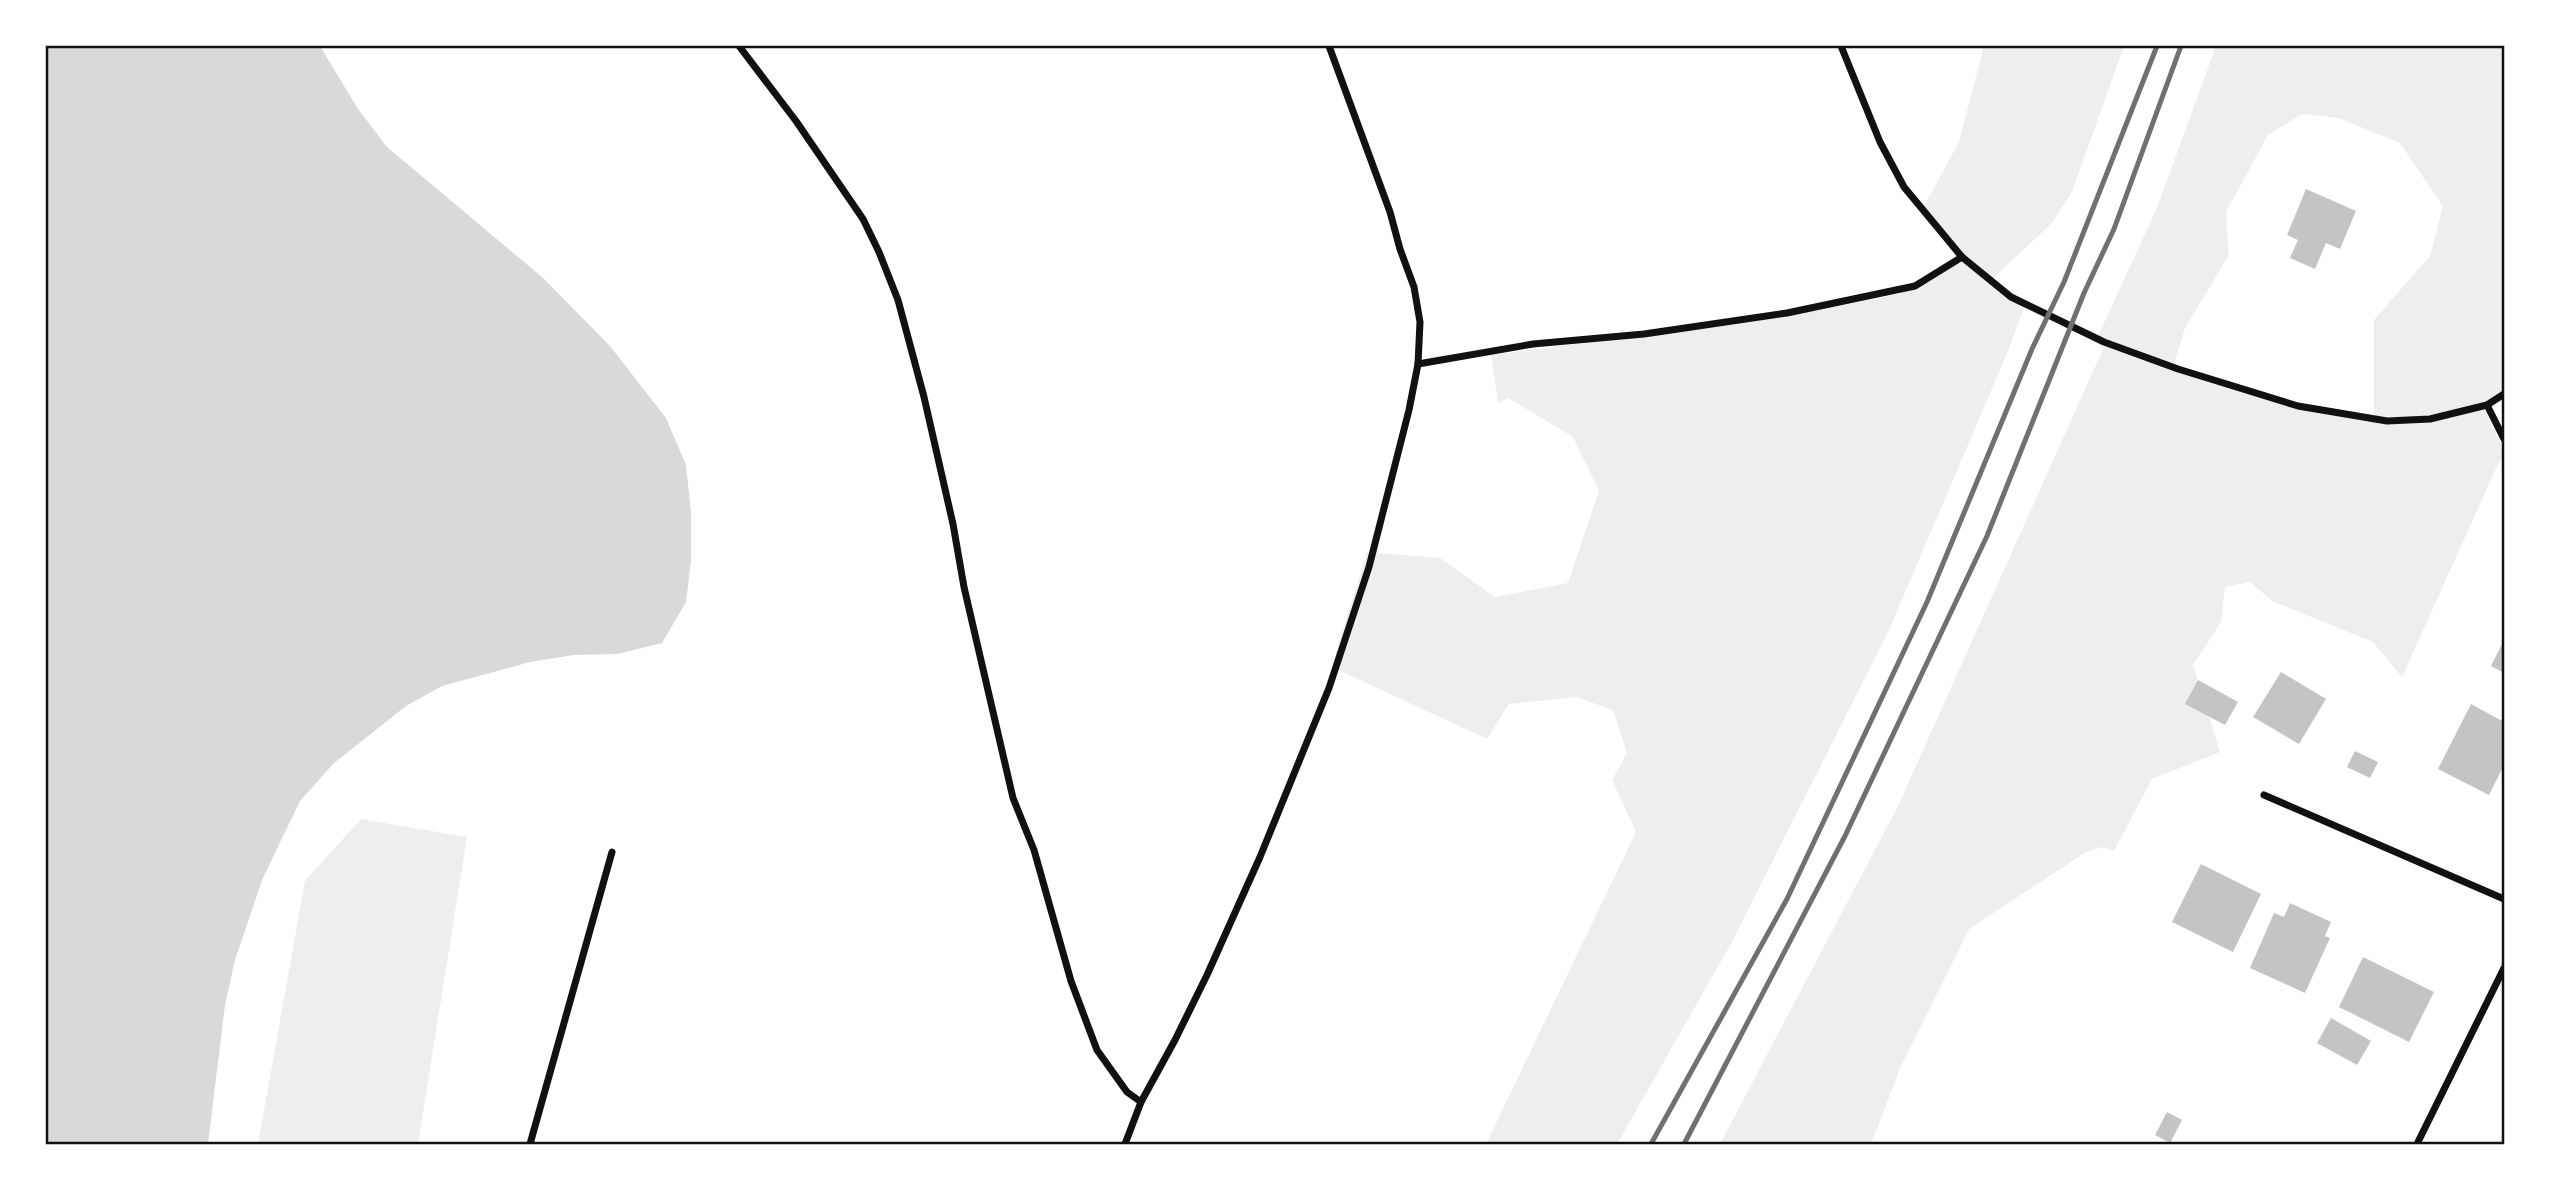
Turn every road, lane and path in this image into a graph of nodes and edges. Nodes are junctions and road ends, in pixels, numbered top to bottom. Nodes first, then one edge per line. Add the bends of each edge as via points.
1 (739, 46) edge
2 (1329, 46) edge
3 (1841, 46) edge
4 (1962, 257) junction
5 (1418, 364) junction
6 (2504, 394) edge
7 (2487, 405) junction
8 (2504, 439) edge
9 (2264, 795) dead end
10 (612, 852) dead end
11 (2504, 899) edge
12 (2504, 968) edge
13 (1141, 1102) junction
14 (530, 1144) edge
15 (1125, 1144) edge
16 (2417, 1144) edge

1 - 13 street via 863,219 898,300 924,397 1013,798 1097,1050 1127,1092
2 - 5 street via 1414,287 1420,322
3 - 4 street via 1904,187
4 - 5 street via 1915,286 1787,313 1644,334 1533,344
4 - 7 street via 2011,297 2104,342 2298,406 2387,421 2430,419
5 - 13 street via 1369,567 1329,688 1207,975
6 - 7 street
7 - 8 street
9 - 11 street
10 - 14 street
12 - 16 street
13 - 15 street

